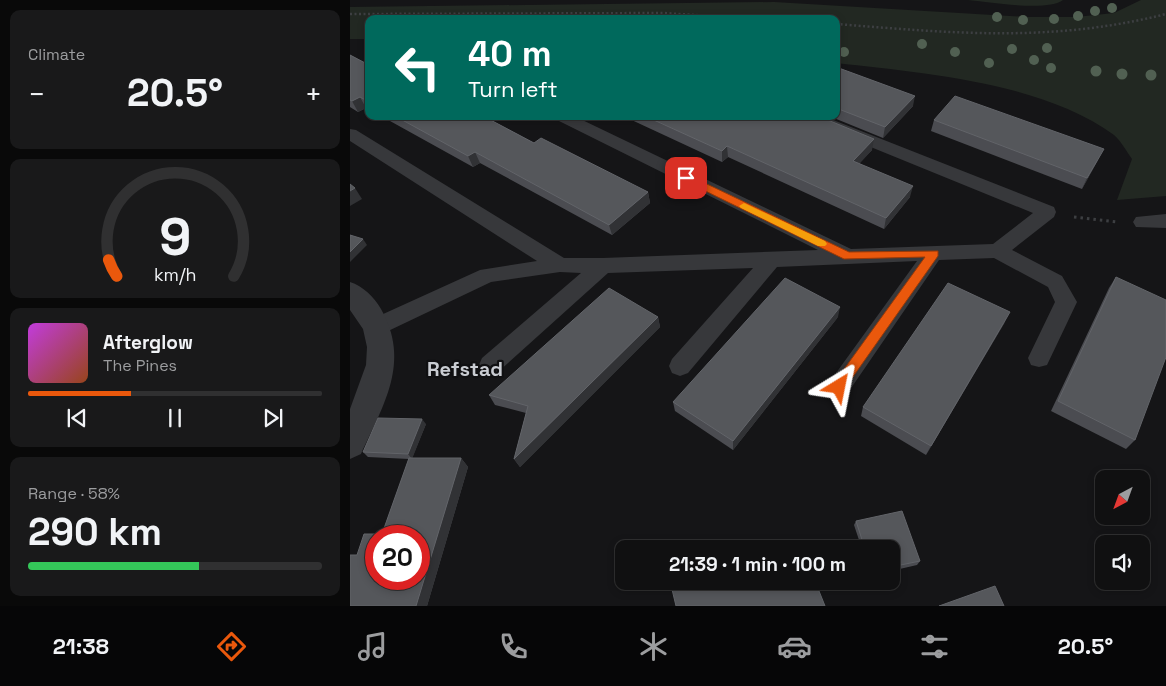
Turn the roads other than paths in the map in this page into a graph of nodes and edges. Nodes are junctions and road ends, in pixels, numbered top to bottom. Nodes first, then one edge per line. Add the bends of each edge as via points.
1 (569, 120) edge
2 (818, 120) edge
3 (350, 134) edge
4 (998, 251) junction
5 (934, 253) junction
6 (847, 256) junction
7 (772, 259) junction
8 (560, 265) junction
9 (603, 266) junction
10 (350, 292) edge
11 (378, 326) junction
12 (1039, 358) dead end
13 (490, 365) dead end
14 (680, 366) dead end
15 (839, 387) dead end
16 (350, 444) edge

1 - 6 lane
2 - 4 lane via 1047,212
3 - 8 lane
4 - 5 lane
4 - 12 lane via 1055,282 1066,302
5 - 6 lane
5 - 15 lane
6 - 7 lane
7 - 9 lane
7 - 14 lane
8 - 9 lane
8 - 11 lane via 487,275
9 - 13 lane
10 - 11 street via 364,304
11 - 16 street via 382,337 382,361

